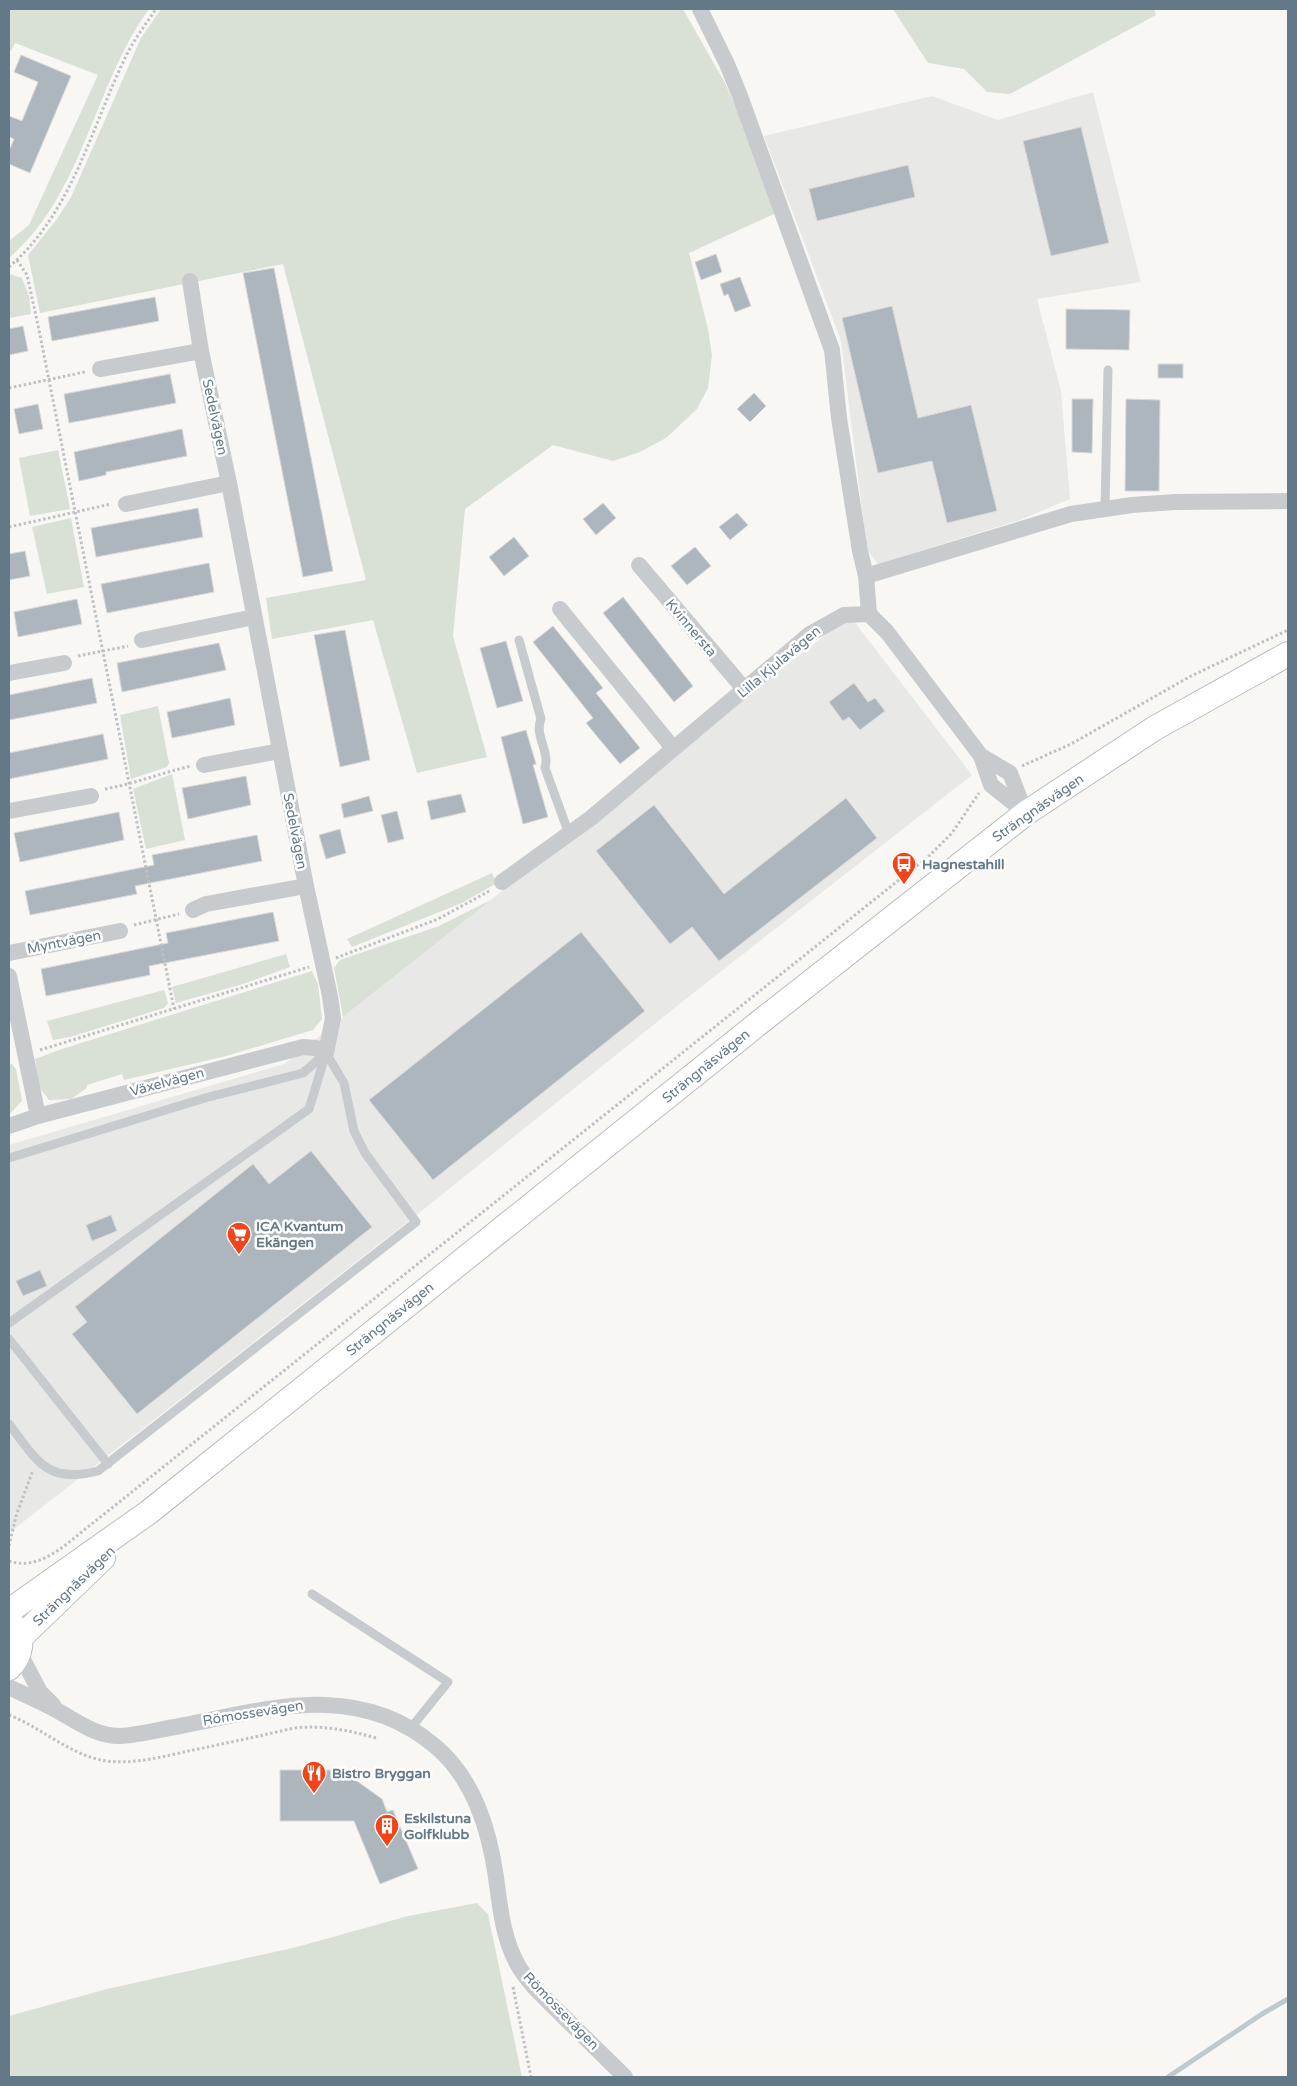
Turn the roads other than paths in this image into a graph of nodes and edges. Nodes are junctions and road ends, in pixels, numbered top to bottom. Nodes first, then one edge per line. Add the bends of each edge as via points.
1 (700, 9) edge
2 (190, 281) dead end
3 (201, 351) junction
4 (100, 369) road end
5 (1108, 370) dead end
6 (229, 483) junction
7 (1288, 501) edge
8 (126, 504) road end
9 (1105, 509) junction
10 (639, 565) dead end
11 (866, 576) junction
12 (560, 609) dead end
13 (869, 614) junction
14 (254, 617) junction
15 (146, 639) road end
16 (519, 640) dead end
17 (1288, 654) edge
18 (60, 663) road end
19 (9, 673) edge
20 (745, 690) junction
21 (673, 748) junction
22 (280, 751) junction
23 (204, 765) road end
24 (91, 796) road end
25 (9, 811) edge
26 (1026, 814) junction
27 (569, 834) junction
28 (502, 882) road end
29 (306, 886) junction
30 (193, 910) road end
31 (120, 931) road end
32 (9, 953) edge
33 (9, 976) edge
34 (326, 1053) junction
35 (38, 1116) junction
36 (9, 1126) edge
37 (9, 1158) edge
38 (9, 1323) edge
39 (9, 1339) edge
40 (9, 1424) edge
41 (108, 1464) junction
42 (149, 1512) junction
43 (312, 1594) dead end
44 (9, 1611) edge
45 (14, 1645) edge
46 (9, 1687) edge
47 (59, 1711) junction
48 (410, 1729) junction
49 (625, 2077) edge

1 - 11 street via 740,96 832,350 846,470
2 - 3 street, Sedelvägen
3 - 4 street
3 - 6 street, Sedelvägen
5 - 9 lane
6 - 8 street
6 - 14 street, Sedelvägen
7 - 9 street via 1175,502
9 - 11 street via 1046,520
10 - 20 street, Kvinnersta
11 - 13 street
12 - 21 street
13 - 20 street, Lilla Kjulavägen via 844,615 826,624
13 - 26 street via 981,756 1010,773
14 - 15 street
14 - 22 street, Sedelvägen
16 - 27 lane via 541,719 538,726 547,762 545,768
17 - 26 main road, Strängnäsvägen via 1155,728
18 - 19 street
20 - 21 street, Lilla Kjulavägen
21 - 27 street, Lilla Kjulavägen
22 - 23 street
22 - 29 street, Sedelvägen
24 - 25 street
26 - 42 main road, Strängnäsvägen via 760,1022
27 - 28 street, Lilla Kjulavägen
29 - 30 street, Sedelvägen via 206,904
29 - 34 street via 333,1018
31 - 32 street, Myntvägen
33 - 35 street
34 - 35 street, Växelvägen via 304,1047
34 - 37 lane via 303,1073 205,1098
34 - 38 lane via 310,1110
34 - 41 lane via 344,1083 354,1131 365,1153 416,1222
35 - 36 street, Växelvägen
39 - 41 lane
40 - 41 lane via 36,1461 57,1474 77,1476 98,1471
42 - 44 main road, Strängnäsvägen
42 - 45 main road, Strängnäsvägen
43 - 48 lane via 448,1682
45 - 47 street via 40,1692
46 - 47 street, Römossevägen
47 - 48 street, Römossevägen via 85,1728 119,1736 319,1703 348,1705 378,1713
48 - 49 street, Römossevägen via 436,1746 466,1782 479,1808 486,1828 508,1940 519,1967 536,1989

